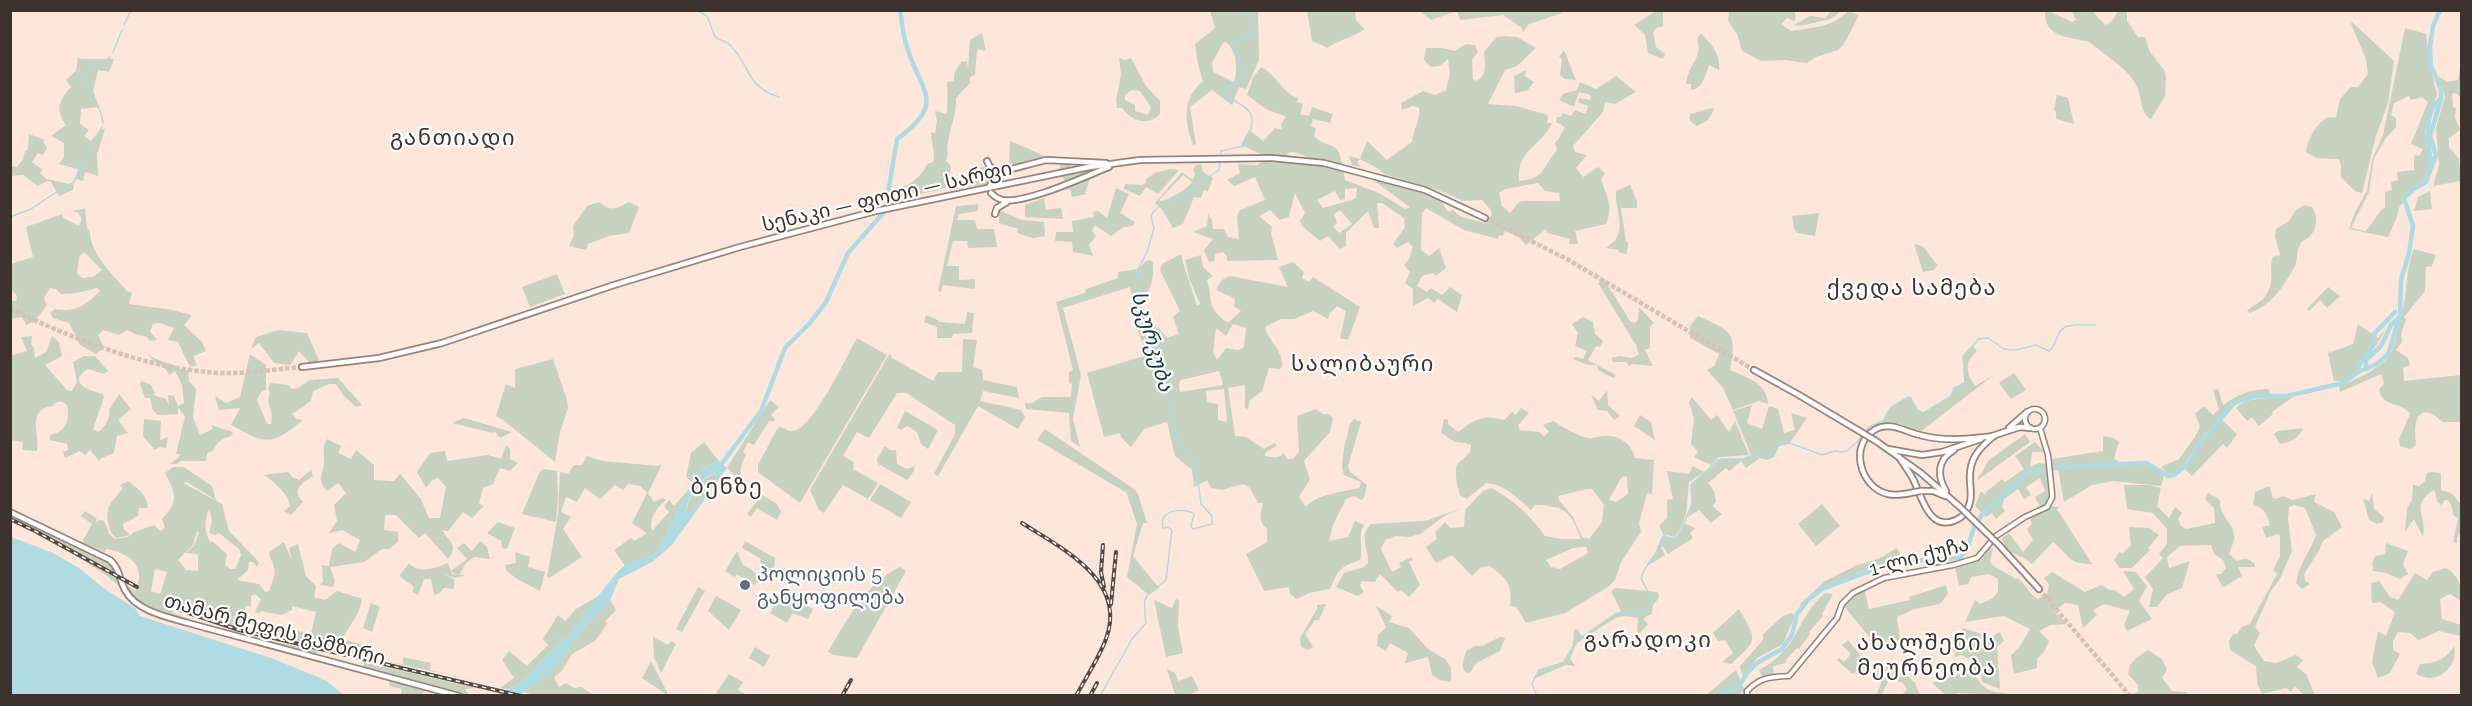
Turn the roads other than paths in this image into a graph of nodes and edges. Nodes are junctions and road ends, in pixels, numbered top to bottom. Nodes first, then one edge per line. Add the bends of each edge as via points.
1 (987, 161) dead end
2 (1118, 163) junction
3 (1002, 171) junction
4 (990, 186) dead end
5 (991, 193) dead end
6 (1012, 200) junction
7 (994, 214) dead end
8 (1485, 218) tunnel mouth
9 (302, 367) tunnel mouth
10 (1754, 370) tunnel mouth
11 (2027, 412) junction
12 (2031, 428) junction
13 (2040, 428) junction
14 (2005, 432) junction
15 (1994, 436) junction
16 (1963, 445) junction
17 (1888, 449) junction
18 (2048, 455) junction
19 (1899, 457) junction
20 (1951, 498) junction
21 (1958, 505) junction
22 (10, 512) edge
23 (2039, 589) tunnel mouth
24 (1747, 693) edge
25 (459, 696) edge

1 - 3 main road via 995,171
2 - 3 main road via 1046,160
2 - 6 main road
2 - 8 main road, სენაკი — ფოთი — სარფი via 1272,158 1324,163 1434,194
2 - 9 main road, სენაკი — ფოთი — სარფი via 876,211 614,285 442,343 379,358
3 - 4 main road via 996,173
5 - 6 main road via 1002,200
6 - 7 main road via 1002,203
10 - 17 main road, bridge
11 - 12 main road via 2025,420
11 - 13 main road via 2042,411 2045,419
11 - 14 main road
12 - 13 main road
12 - 14 main road
12 - 18 main road
13 - 18 main road
14 - 15 main road
15 - 16 main road
15 - 19 main road via 1979,448 1971,463 1968,510 1951,522 1930,515
15 - 21 main road via 1950,440 1894,427 1875,429 1866,440 1860,462 1867,481 1875,489 1887,494 1939,492
16 - 17 main road via 1922,455
16 - 20 main road via 1944,458 1939,471
17 - 19 main road
18 - 24 main road, 1-ლი ქუჩა via 2050,503 1996,536 1977,558 1872,582 1846,598 1837,618 1790,676 1766,677
19 - 20 main road
20 - 21 main road
21 - 23 main road, bridge
22 - 25 main road, თამარ მეფის გამზირი via 110,560 128,595 146,609

